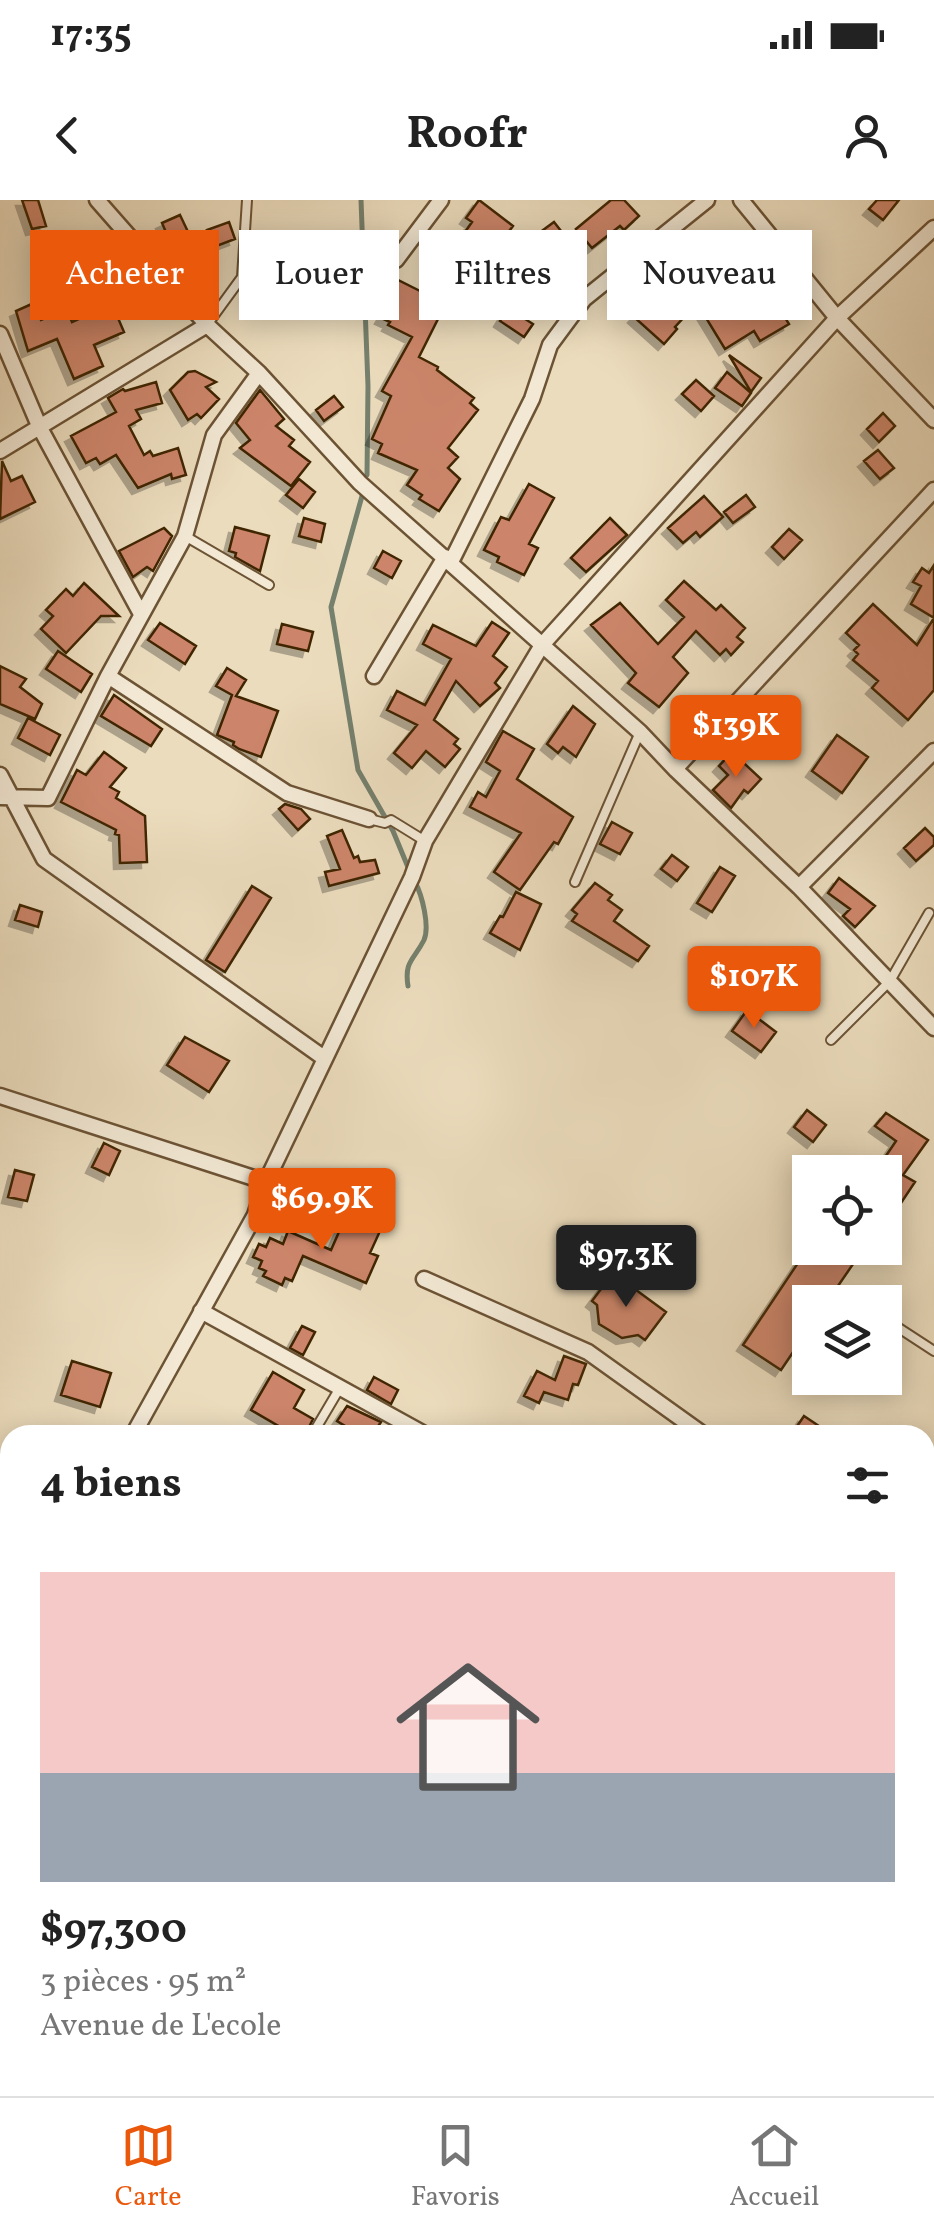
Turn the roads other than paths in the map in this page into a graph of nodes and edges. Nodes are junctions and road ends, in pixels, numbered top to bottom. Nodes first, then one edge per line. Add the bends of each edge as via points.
1 (98, 200) edge
2 (248, 200) edge
3 (441, 200) edge
4 (707, 200) edge
5 (741, 200) edge
6 (934, 228) edge
7 (399, 256) edge
8 (837, 318) junction
9 (207, 324) junction
10 (0, 334) edge
11 (259, 373) junction
12 (934, 420) edge
13 (40, 428) junction
14 (0, 451) edge
15 (934, 490) edge
16 (186, 536) junction
17 (448, 559) junction
18 (269, 585) dead end
19 (142, 614) junction
20 (542, 645) junction
21 (108, 676) junction
22 (374, 676) dead end
23 (640, 732) junction
24 (934, 751) edge
25 (674, 770) junction
26 (0, 775) edge
27 (5, 797) edge
28 (368, 819) joint
29 (424, 840) junction
30 (575, 882) dead end
31 (799, 887) junction
32 (929, 914) dead end
33 (890, 982) junction
34 (934, 1028) edge
35 (831, 1040) dead end
36 (324, 1058) junction
37 (0, 1096) edge
38 (266, 1182) junction
39 (424, 1279) dead end
40 (201, 1311) junction
41 (902, 1330) edge
42 (934, 1351) edge
43 (341, 1386) junction
44 (138, 1425) edge
45 (318, 1425) edge
46 (409, 1425) edge
47 (690, 1425) edge

1 - 9 street
2 - 9 lane via 242,278
3 - 7 street
4 - 17 street via 584,299 550,346 532,399
5 - 8 street
6 - 8 street
8 - 12 street
8 - 20 street
9 - 11 street
9 - 13 street
10 - 13 street
11 - 16 street via 214,435
11 - 17 street via 360,483
13 - 14 street
13 - 19 street
15 - 25 street
16 - 18 lane
16 - 19 street
17 - 20 street
17 - 22 street
19 - 21 street
20 - 23 street
20 - 29 street
21 - 27 street via 48,798
21 - 28 street via 287,794
23 - 25 street
23 - 30 lane
24 - 31 street
25 - 31 street
26 - 27 street
27 - 36 street via 44,859
28 - 29 lane
29 - 36 street
31 - 33 street
32 - 33 lane
33 - 34 street
33 - 35 lane
36 - 38 street
37 - 38 street
38 - 40 street via 255,1215
39 - 47 street via 588,1352
40 - 43 street
40 - 44 street
41 - 42 lane
43 - 45 lane
43 - 46 street

